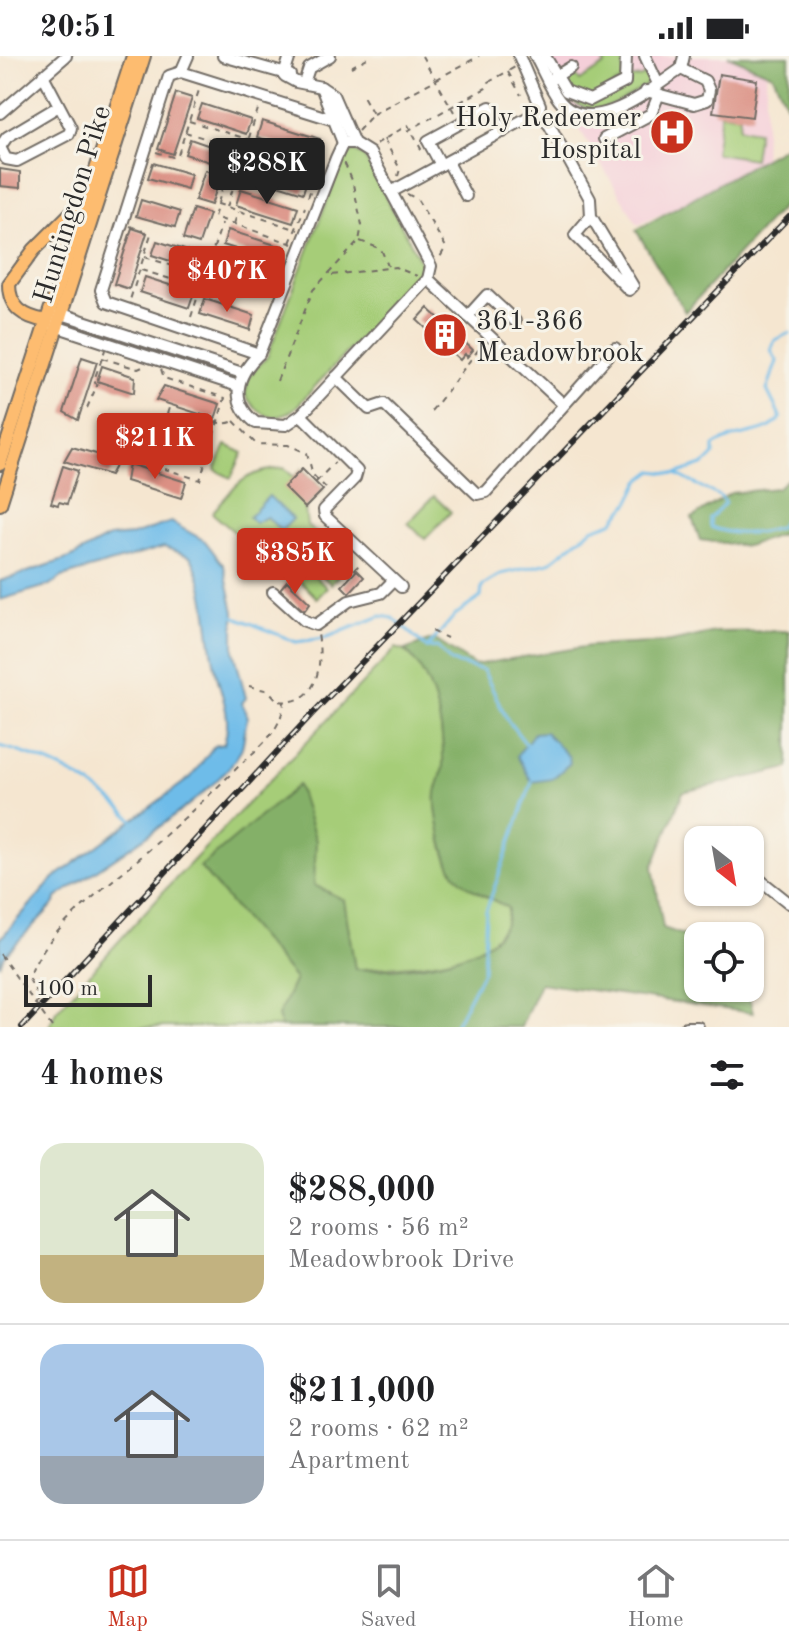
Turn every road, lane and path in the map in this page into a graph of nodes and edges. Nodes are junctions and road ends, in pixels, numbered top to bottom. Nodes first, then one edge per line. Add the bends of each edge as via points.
1 (66, 56) edge
2 (133, 56) edge
3 (144, 56) edge
4 (188, 56) edge
5 (223, 56) edge
6 (290, 56) edge
7 (330, 56) edge
8 (371, 56) edge
9 (422, 56) edge
10 (479, 56) edge
11 (535, 56) edge
12 (545, 56) edge
13 (626, 56) edge
14 (645, 56) edge
15 (684, 56) edge
16 (518, 61) edge
17 (351, 67) dead end
18 (571, 67) dead end
19 (681, 69) junction
20 (508, 71) junction
21 (181, 72) junction
22 (43, 75) junction
23 (284, 76) junction
24 (552, 78) junction
25 (202, 79) junction
26 (303, 82) junction
27 (321, 87) junction
28 (658, 89) junction
29 (521, 95) dead end
30 (363, 96) dead end
31 (59, 106) junction
32 (257, 112) dead end
33 (454, 112) dead end
34 (538, 112) junction
35 (0, 113) edge
36 (373, 114) junction
37 (331, 119) junction
38 (189, 121) junction
39 (408, 130) junction
40 (185, 132) junction
41 (503, 132) junction
42 (421, 137) dead end
43 (384, 139) junction
44 (604, 139) dead end
45 (249, 140) junction
46 (416, 140) junction
47 (350, 141) junction
48 (375, 144) dead end
49 (146, 149) junction
50 (246, 151) junction
51 (418, 151) dead end
52 (321, 161) junction
53 (338, 164) junction
54 (444, 164) junction
55 (317, 174) junction
56 (328, 177) junction
57 (396, 181) dead end
58 (235, 183) junction
59 (397, 192) junction
60 (87, 196) junction
61 (466, 196) dead end
62 (308, 197) dead end
63 (218, 204) junction
64 (227, 207) junction
65 (305, 207) dead end
66 (238, 211) junction
67 (591, 216) junction
68 (222, 221) junction
69 (234, 224) junction
70 (121, 228) junction
71 (299, 230) dead end
72 (359, 241) junction
73 (144, 257) junction
74 (439, 259) dead end
75 (388, 268) junction
76 (140, 270) junction
77 (331, 275) junction
78 (205, 276) junction
79 (423, 277) junction
80 (200, 288) dead end
81 (127, 309) junction
82 (62, 314) junction
83 (468, 316) junction
84 (191, 317) dead end
85 (515, 321) dead end
86 (51, 325) junction
87 (482, 346) dead end
88 (615, 348) dead end
89 (105, 349) dead end
90 (259, 354) junction
91 (102, 358) junction
92 (148, 365) dead end
93 (161, 368) dead end
94 (242, 373) junction
95 (336, 377) junction
96 (277, 381) dead end
97 (238, 386) junction
98 (563, 404) junction
99 (170, 405) dead end
100 (87, 408) dead end
101 (431, 411) dead end
102 (167, 414) dead end
103 (301, 415) junction
104 (238, 418) dead end
105 (234, 421) junction
106 (217, 425) junction
107 (184, 440) dead end
108 (336, 461) dead end
109 (0, 464) edge
110 (165, 470) dead end
111 (317, 481) junction
112 (326, 488) dead end
113 (0, 504) edge
114 (320, 535) dead end
115 (362, 561) dead end
116 (273, 592) dead end
117 (317, 629) dead end
118 (432, 631) dead end
119 (447, 638) dead end
120 (249, 686) dead end
121 (284, 702) junction
122 (764, 883) edge
123 (789, 903) edge
124 (0, 954) edge
125 (35, 1005) junction
126 (52, 1027) edge
127 (686, 1027) edge
128 (698, 1027) edge

1 - 22 street
2 - 60 main road, Huntingdon Pike
3 - 82 main road, Huntingdon Pike
4 - 21 street
5 - 23 street
6 - 23 street
7 - 26 street via 309,68
8 - 17 path
9 - 33 path
10 - 36 path
11 - 24 street
12 - 24 street
13 - 24 street via 625,82 600,98 581,100
14 - 28 street
15 - 19 street
16 - 20 path
16 - 34 street via 540,105
18 - 24 street
19 - 28 street
19 - 28 street via 705,81 707,100 694,104
20 - 29 path
20 - 39 path
21 - 25 street
21 - 49 street via 169,76
22 - 31 street
22 - 35 street
23 - 26 street
24 - 28 street via 560,101 586,116
25 - 37 street
25 - 38 path
26 - 27 street
27 - 37 street
27 - 47 street via 333,95
28 - 44 street via 651,114
30 - 36 path
31 - 31 street via 7,137 0,147 6,159 17,161 69,134
32 - 45 path
34 - 41 street
34 - 67 street via 590,199
36 - 47 path
37 - 47 street
38 - 40 path
38 - 45 path
39 - 43 path via 408,125
39 - 46 path
40 - 49 path via 178,155
40 - 50 path
41 - 54 street
41 - 54 street via 490,107 428,141
42 - 46 path
43 - 48 path
43 - 57 path via 400,169
45 - 50 path
45 - 52 path
46 - 51 path
47 - 53 street
47 - 59 street via 370,153
49 - 70 street
50 - 55 path
50 - 58 path
52 - 53 path
52 - 55 path
53 - 56 street
53 - 72 path via 352,180 362,225
54 - 59 street
54 - 61 street
55 - 56 path
55 - 62 path
56 - 90 street
58 - 63 path via 225,179
58 - 64 path
59 - 74 path via 417,199 446,247
59 - 79 street via 429,260
60 - 86 main road, Huntingdon Pike
60 - 86 main road via 9,284 19,312
63 - 64 path
63 - 68 path via 214,217
64 - 66 path
65 - 69 path via 292,244
66 - 69 path
66 - 71 path
67 - 67 street via 633,286 629,290 575,235
68 - 69 path
68 - 78 path
70 - 73 path via 132,225 151,234
70 - 81 street via 101,290 106,302
72 - 75 path via 381,249
72 - 77 path
73 - 76 path
73 - 78 path
75 - 77 path
75 - 79 path
76 - 80 path
76 - 81 path
77 - 96 path via 313,290
78 - 84 path
79 - 83 street
79 - 95 street
81 - 90 street
82 - 86 main road, Huntingdon Pike
82 - 94 street
83 - 85 street via 487,295
83 - 98 street
86 - 97 street
86 - 109 main road, Huntingdon Pike
86 - 113 main road, Huntingdon Pike
87 - 101 path
88 - 98 street
89 - 91 path
90 - 94 street
91 - 92 path via 138,369
91 - 100 path
93 - 106 path via 164,378 225,398
94 - 97 street
95 - 98 street via 369,409 384,404 477,494 486,492 563,411
95 - 103 street
97 - 103 street via 239,404 256,423 286,425
99 - 102 path
103 - 116 street via 357,471 324,510 325,516 397,584 349,601 316,625
104 - 105 path
105 - 106 path
105 - 111 path via 256,444 288,445 307,453
106 - 107 path via 191,417
106 - 110 path via 200,480
108 - 111 path
111 - 112 path
114 - 115 path via 354,569
117 - 121 path via 314,687 293,704
118 - 119 path
120 - 121 path
121 - 125 path via 282,722 255,751 51,942 29,979 39,998
122 - 123 street
124 - 125 path
125 - 126 path
127 - 128 street

